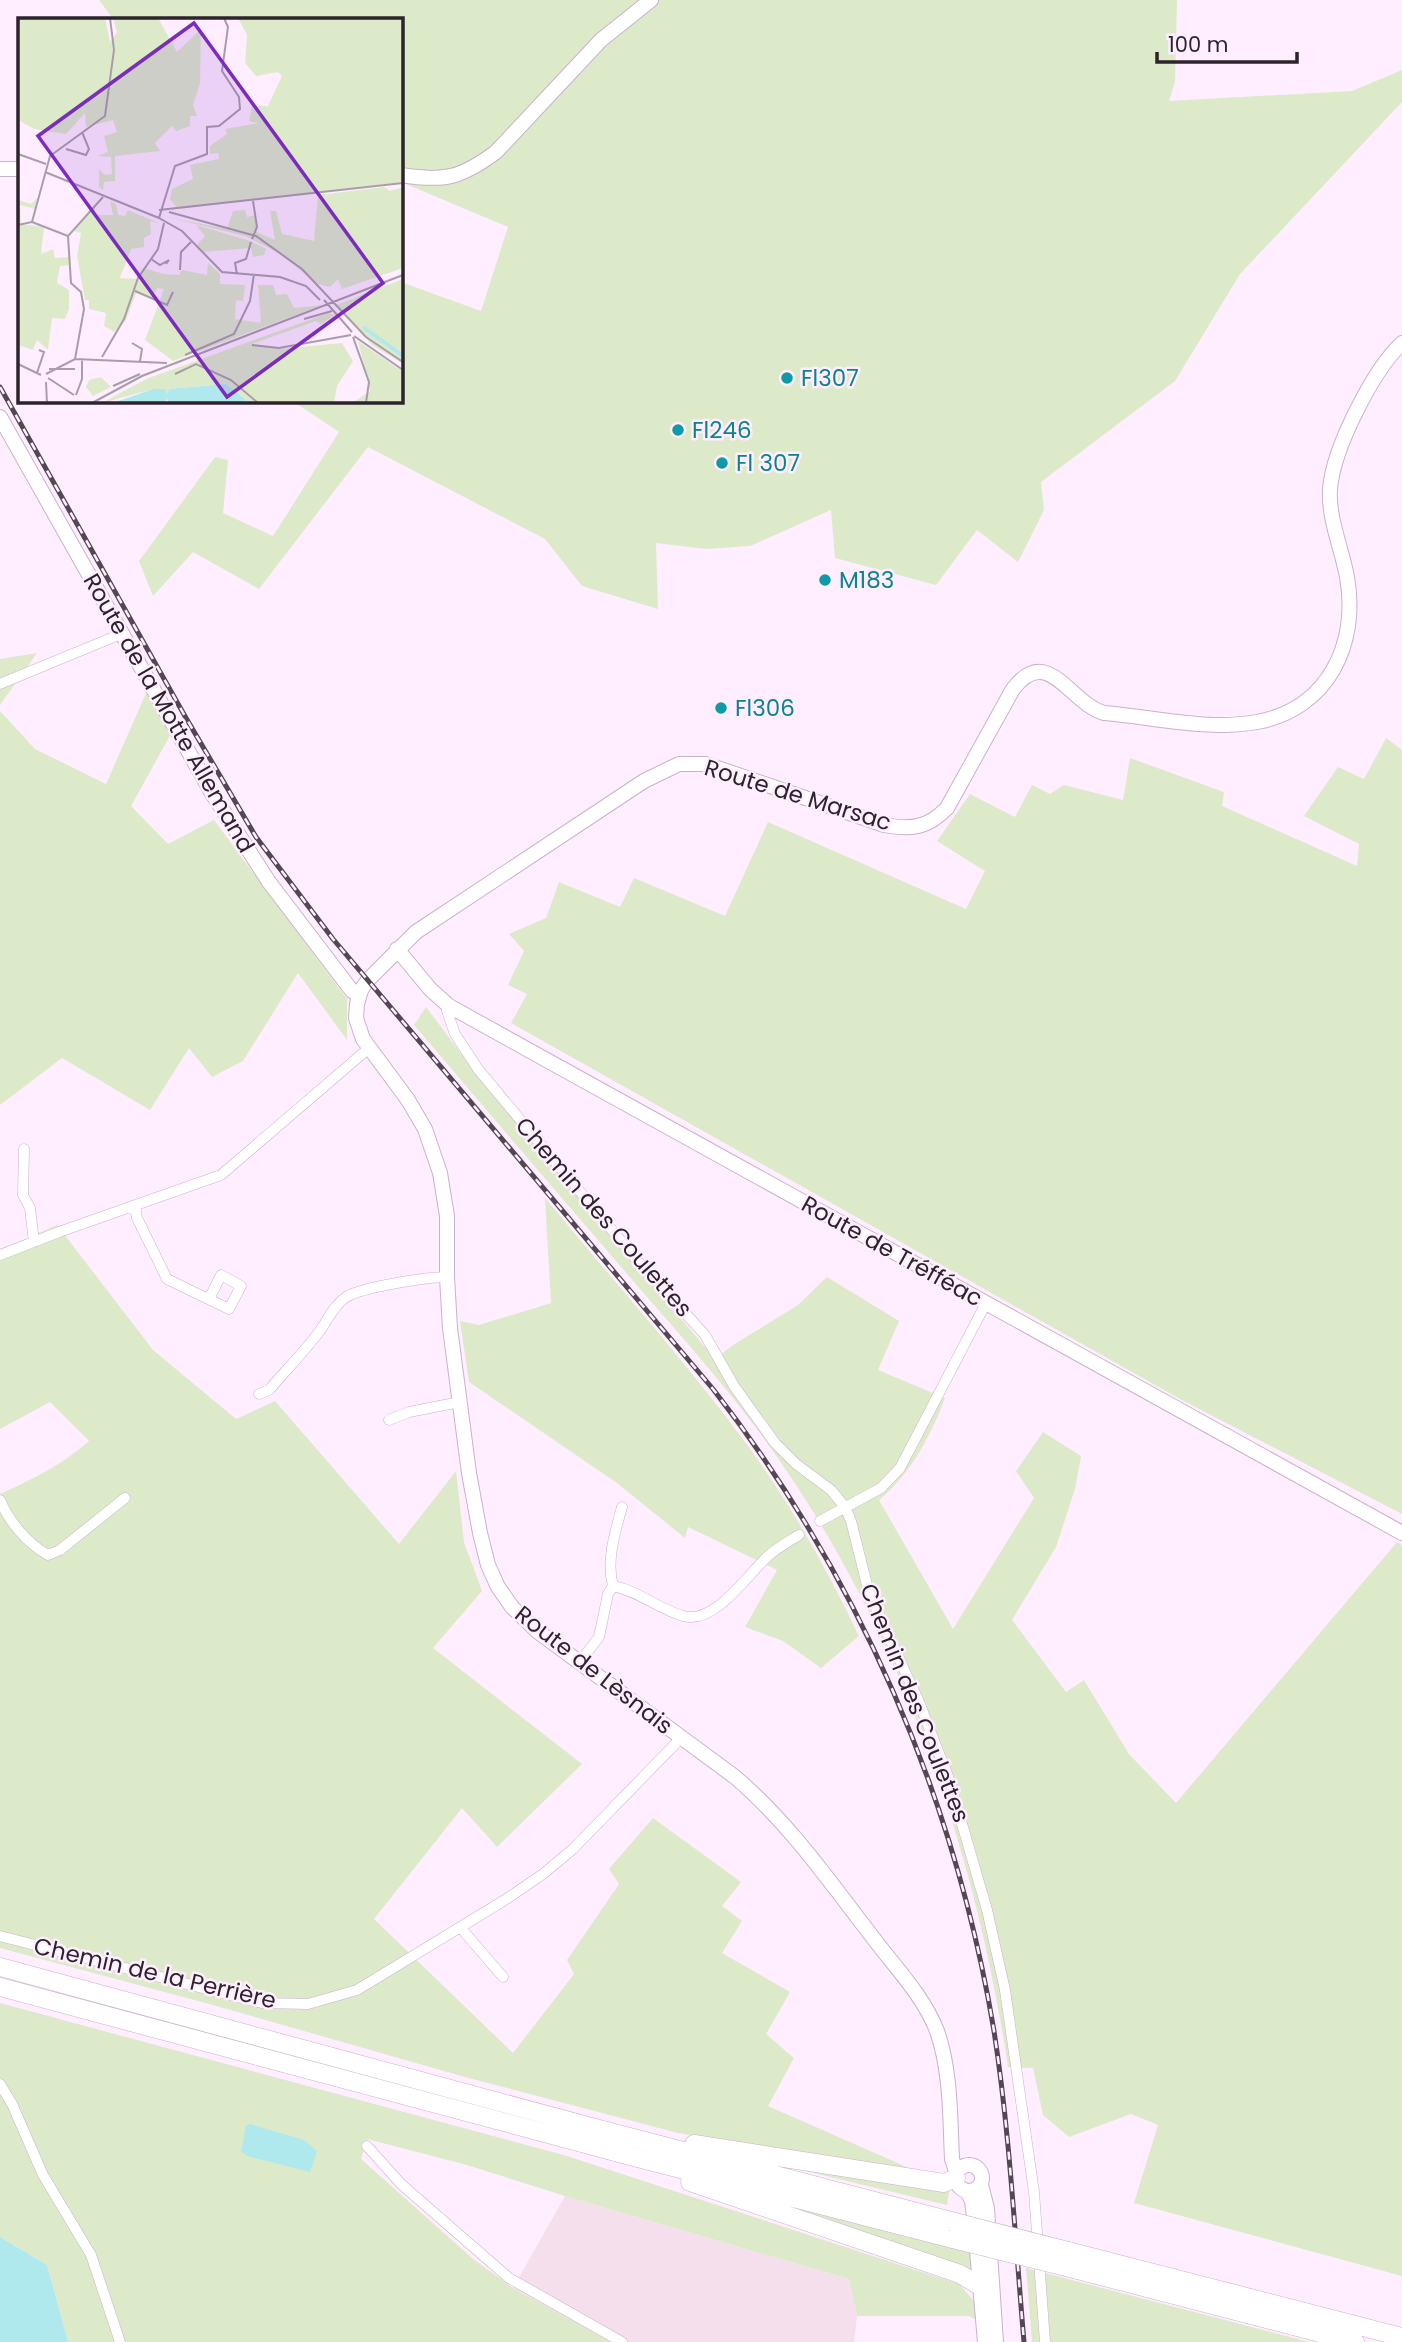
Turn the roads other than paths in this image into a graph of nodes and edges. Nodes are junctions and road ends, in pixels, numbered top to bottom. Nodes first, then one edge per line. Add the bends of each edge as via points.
1 (651, 0) edge
2 (0, 169) edge
3 (18, 169) edge
4 (402, 175) edge
5 (1402, 343) edge
6 (0, 417) edge
7 (121, 634) junction
8 (0, 684) edge
9 (397, 949) junction
10 (359, 995) junction
11 (449, 1006) junction
12 (369, 1048) junction
13 (24, 1149) dead end
14 (135, 1206) junction
15 (34, 1242) junction
16 (0, 1255) edge
17 (447, 1277) junction
18 (209, 1299) dead end
19 (986, 1303) junction
20 (259, 1394) dead end
21 (460, 1402) junction
22 (389, 1420) dead end
23 (125, 1497) dead end
24 (0, 1500) edge
25 (622, 1507) dead end
26 (845, 1507) junction
27 (820, 1521) dead end
28 (1402, 1533) edge
29 (799, 1535) dead end
30 (613, 1586) junction
31 (579, 1663) junction
32 (681, 1738) junction
33 (460, 1927) junction
34 (0, 1936) edge
35 (0, 1967) edge
36 (503, 1976) dead end
37 (0, 1987) edge
38 (0, 2084) edge
39 (573, 2122) junction
40 (950, 2127) junction
41 (367, 2146) dead end
42 (634, 2157) junction
43 (970, 2165) junction
44 (965, 2182) junction
45 (952, 2230) junction
46 (1067, 2259) junction
47 (980, 2286) junction
48 (1402, 2337) edge
49 (120, 2342) edge
50 (622, 2342) edge
51 (985, 2342) edge
52 (996, 2342) edge
53 (1045, 2342) edge
54 (1355, 2342) edge

1 - 4 street via 601,40 496,152 476,167 457,176
2 - 3 street
5 - 9 street, Route de Marsac via 1371,382 1332,474 1330,503 1350,597 1344,644 1325,684 1290,712 1235,724 1104,713 1085,704 1054,677 1032,671 1013,690 947,808 924,826 913,828 884,825 706,764 679,764 644,781
6 - 7 street, Route de la Motte Allemand
7 - 8 street
7 - 10 street, Route de la Motte Allemand via 213,795 270,882
9 - 10 street
9 - 11 street, Route de Tréfféac
10 - 12 street, Route de Lèsnais via 356,1018
11 - 19 street, Route de Tréfféac
11 - 26 street, Chemin des Coulettes via 454,1034 478,1069 705,1335 775,1443
12 - 14 street via 221,1175
12 - 17 street, Route de Lèsnais via 425,1129 440,1172 447,1216
13 - 15 street via 23,1195 30,1208
14 - 15 street
14 - 18 street via 167,1279
15 - 16 street
17 - 20 street via 432,1276 345,1297 269,1390
17 - 21 street, Route de Lèsnais
19 - 26 street via 900,1468 881,1488
19 - 28 street, Route de Tréfféac
21 - 22 street
21 - 31 street, Route de Lèsnais via 469,1473 488,1565 498,1587 537,1631
23 - 24 street via 48,1555 20,1532
25 - 30 street via 610,1574
26 - 27 street
26 - 53 street, Chemin des Coulettes via 869,1593 923,1712 968,1838 1005,1990 1035,2204
29 - 30 street via 769,1556 716,1608 698,1617 684,1616
30 - 31 street via 599,1637
31 - 32 street, Route de Lèsnais
32 - 33 street, Chemin de la Perrière via 573,1849 543,1874
32 - 40 street, Route de Lèsnais via 735,1777 777,1816 915,1993 936,2029 944,2056
33 - 34 street, Chemin de la Perrière via 357,1990 308,2004 262,2003
33 - 36 street
35 - 39 highway
37 - 42 highway
38 - 49 street via 43,2175 91,2255
39 - 44 highway via 597,2120 693,2143 913,2179
39 - 45 highway
40 - 43 street, Route de Lèsnais
40 - 44 street, Route de Lèsnais via 954,2168
41 - 50 street via 410,2192 509,2278
42 - 45 highway
42 - 47 highway via 653,2169 960,2274
43 - 44 street via 962,2167
43 - 44 street, Route de Lèsnais via 982,2174
44 - 47 street via 973,2208
44 - 52 street via 987,2208
45 - 46 highway, bridge
46 - 48 highway
46 - 54 highway
47 - 51 street

